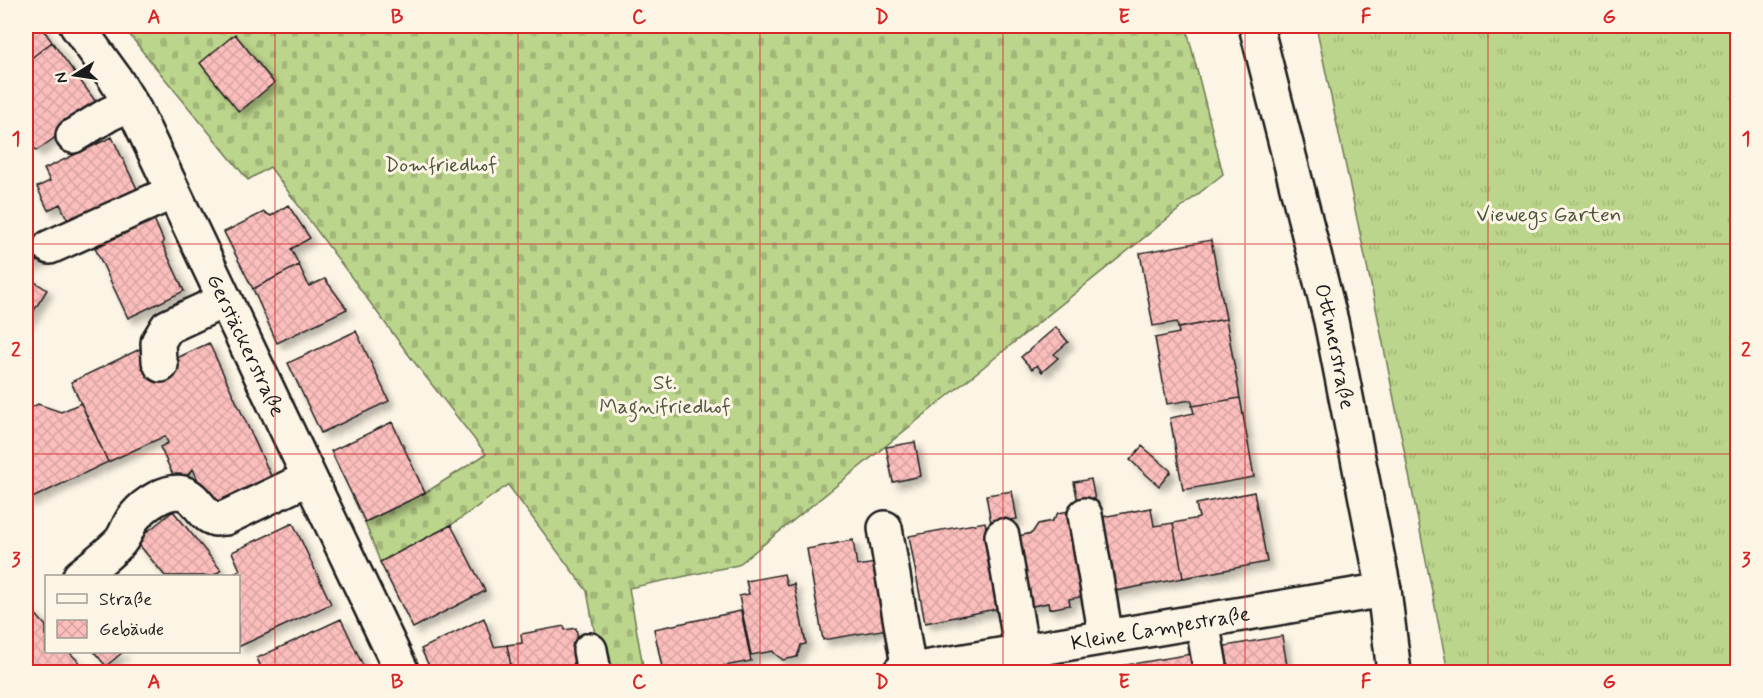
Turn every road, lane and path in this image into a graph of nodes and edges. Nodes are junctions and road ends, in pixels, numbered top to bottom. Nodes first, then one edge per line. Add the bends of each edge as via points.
1 (77, 26) edge
2 (1256, 26) edge
3 (131, 104) junction
4 (73, 136) dead end
5 (173, 192) junction
6 (50, 247) dead end
7 (220, 290) junction
8 (152, 311) dead end
9 (161, 365) dead end
10 (309, 478) junction
11 (1085, 515) dead end
12 (893, 527) dead end
13 (1002, 536) dead end
14 (81, 575) edge
15 (1384, 590) junction
16 (1202, 621) junction
17 (1106, 638) junction
18 (1029, 662) edge
19 (912, 670) edge
20 (402, 672) edge
21 (1211, 672) edge
22 (1394, 672) edge

1 - 3 street, Gerstäckerstraße
2 - 15 street, Ottmerstraße via 1332,321
3 - 4 street
3 - 5 street, Gerstäckerstraße
5 - 6 street
5 - 7 street, Gerstäckerstraße
7 - 8 street
7 - 9 street via 167,327 158,342
7 - 10 street, Gerstäckerstraße
10 - 14 street via 225,518 215,519 183,493 159,498 134,516 121,542
10 - 20 street, Gerstäckerstraße
11 - 17 street
12 - 19 street
13 - 18 street
15 - 16 street, Kleine Campestraße
15 - 22 street, Ottmerstraße
16 - 17 street, Kleine Campestraße
16 - 21 street
17 - 18 street, Kleine Campestraße
18 - 19 street, Kleine Campestraße

